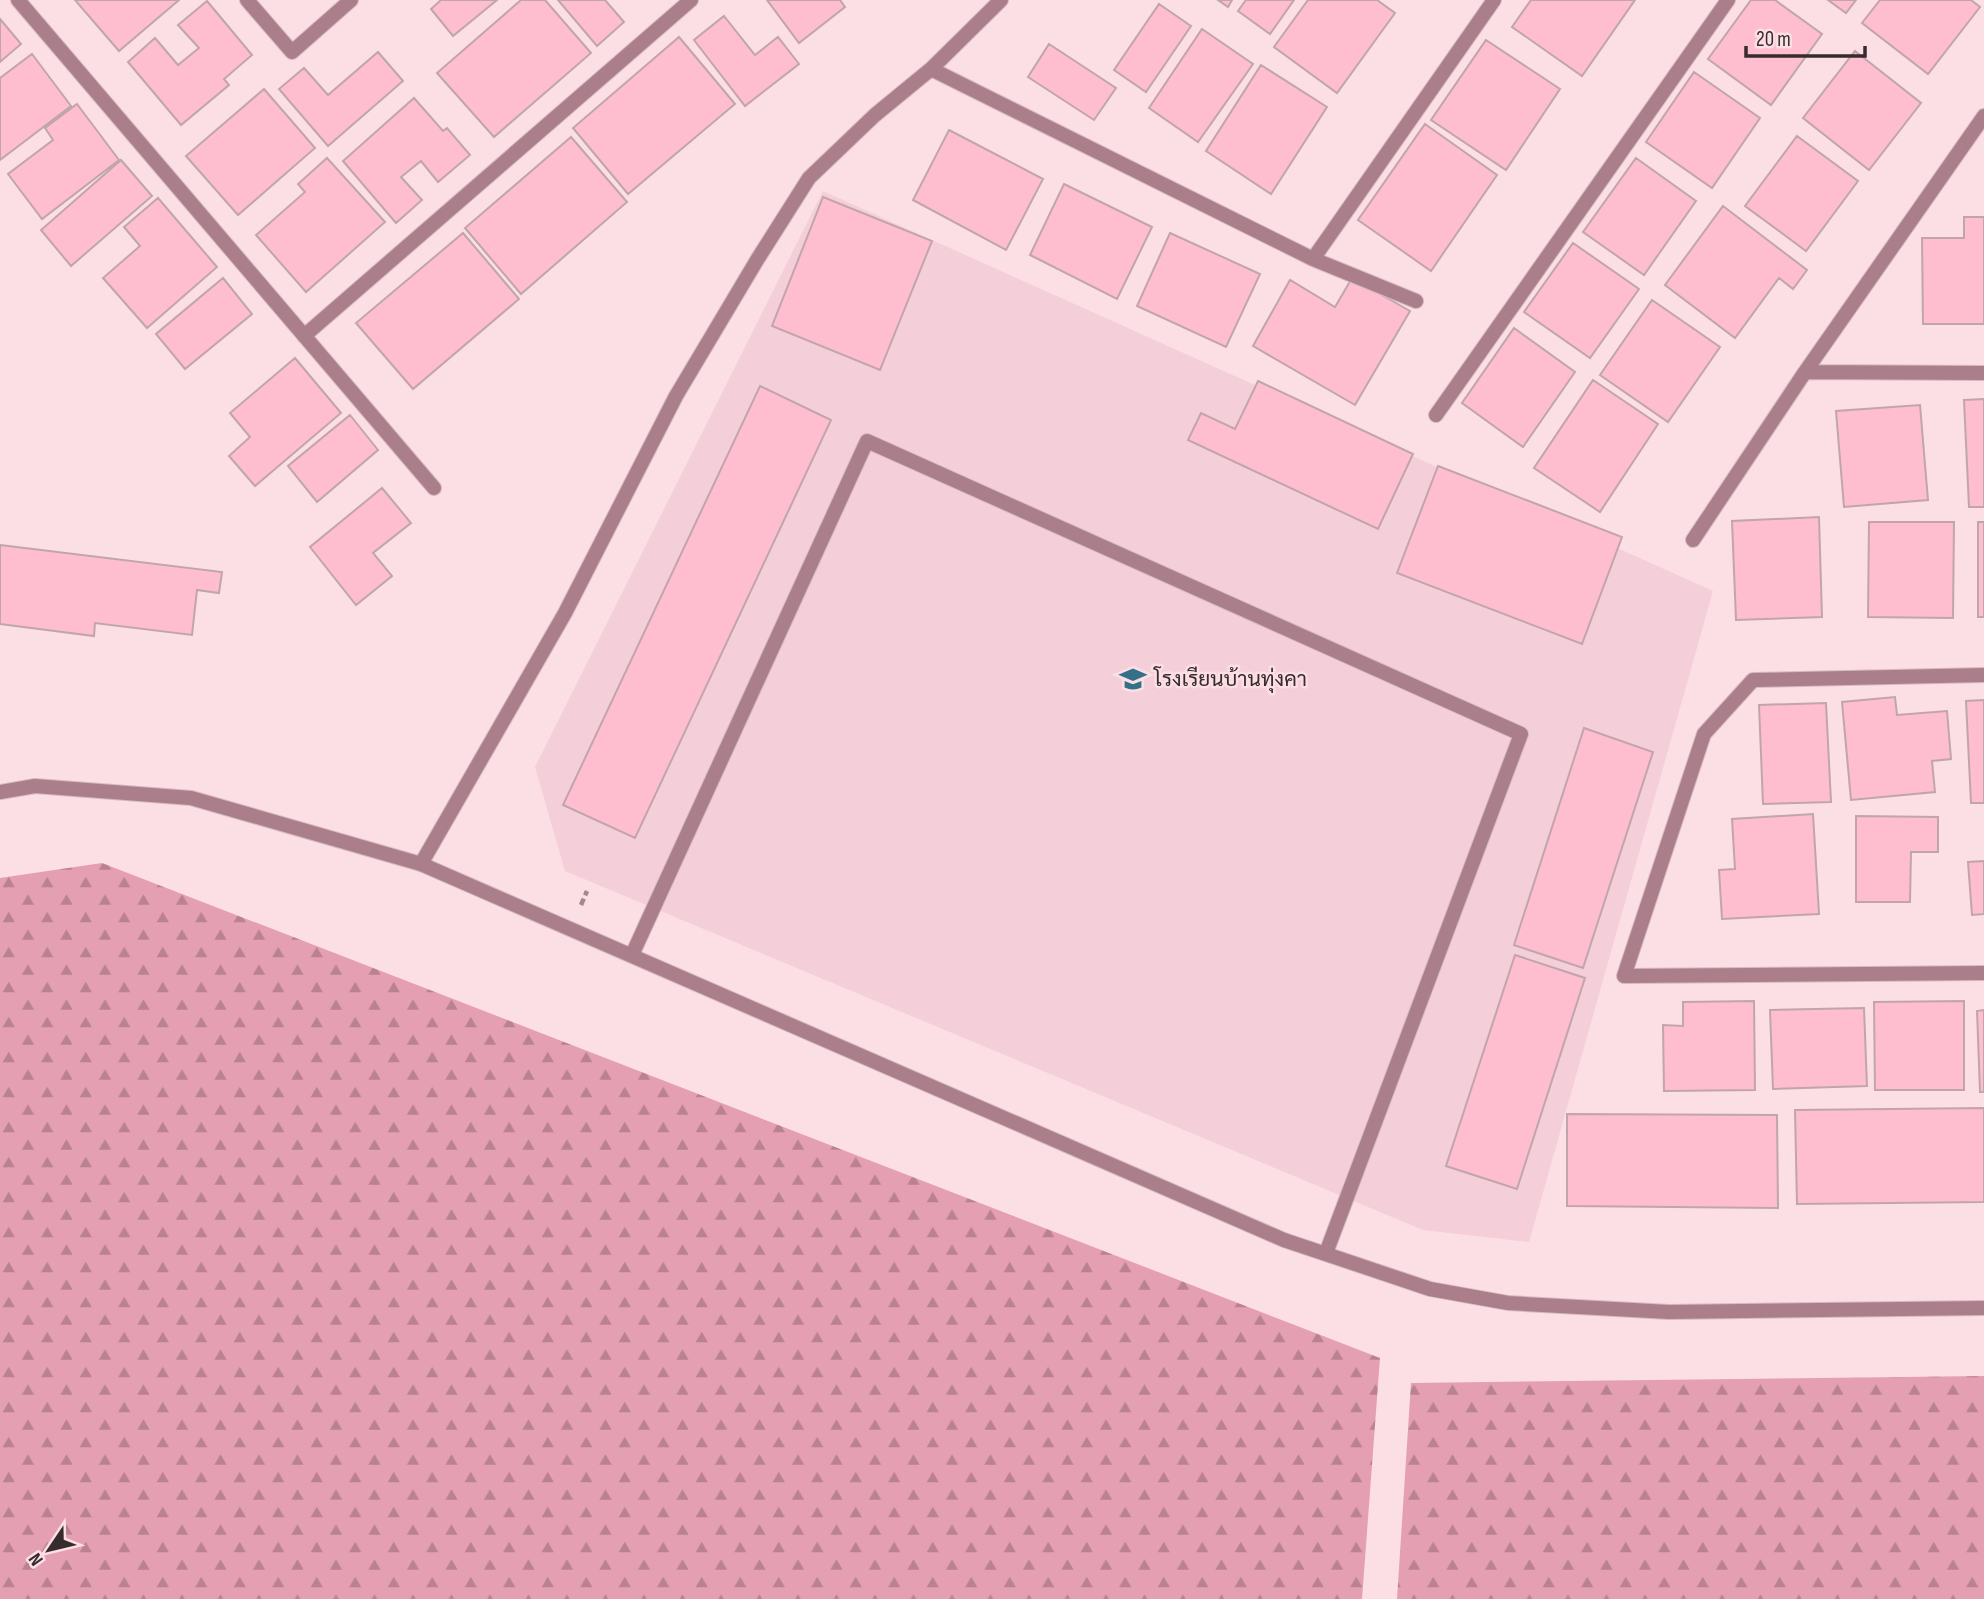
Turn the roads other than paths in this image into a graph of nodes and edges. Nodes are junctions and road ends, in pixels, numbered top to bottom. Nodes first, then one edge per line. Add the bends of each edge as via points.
1 (18, 0) edge
2 (247, 0) edge
3 (351, 0) edge
4 (691, 0) edge
5 (1001, 0) edge
6 (1494, 0) edge
7 (1728, 0) edge
8 (931, 69) junction
9 (1984, 116) edge
10 (1313, 259) junction
11 (1416, 301) dead end
12 (304, 336) junction
13 (1805, 372) junction
14 (1984, 373) edge
15 (1436, 415) dead end
16 (434, 488) dead end
17 (1693, 540) dead end
18 (1984, 675) edge
19 (0, 792) edge
20 (421, 864) junction
21 (632, 956) junction
22 (1984, 973) edge
23 (1326, 1253) junction
24 (1984, 1308) edge

1 - 12 street
2 - 3 street via 292,52
4 - 12 street
5 - 8 street
6 - 10 street
7 - 15 street
8 - 10 street
8 - 20 street via 874,115 801,190 676,396 565,613
9 - 13 street
10 - 11 street
12 - 16 street
13 - 14 street
13 - 17 street
18 - 22 street via 1753,680 1704,734 1624,976
19 - 20 street via 35,786 191,798
20 - 21 street
21 - 23 street via 1284,1240
21 - 23 street via 867,441 1521,734
23 - 24 street via 1430,1289 1508,1303 1669,1312

